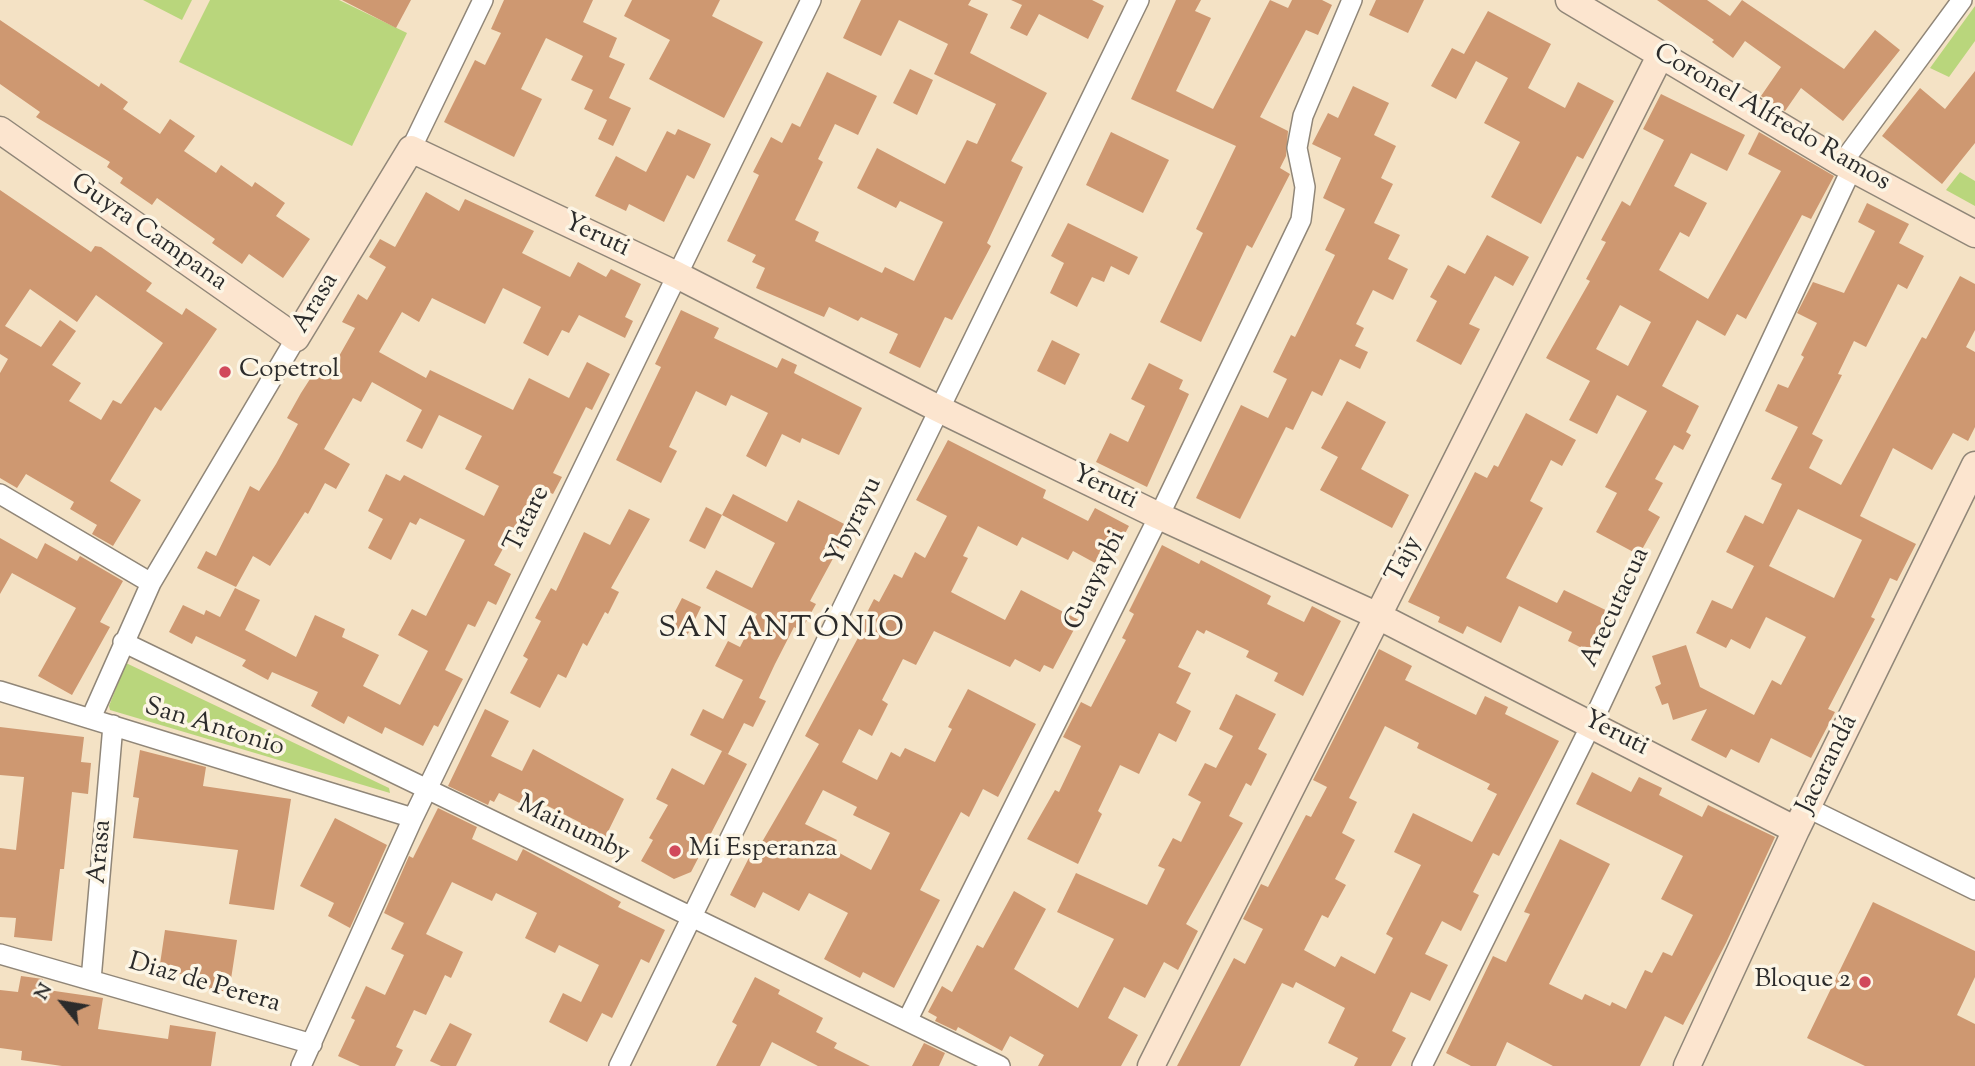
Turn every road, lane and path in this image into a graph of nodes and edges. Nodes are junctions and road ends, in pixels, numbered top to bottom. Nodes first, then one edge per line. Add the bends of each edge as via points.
1 (482, 0) edge
2 (811, 0) edge
3 (1139, 0) edge
4 (1352, 0) edge
5 (1569, 0) edge
6 (1962, 0) edge
7 (1661, 54) junction
8 (0, 130) edge
9 (411, 149) junction
10 (1847, 165) junction
11 (1975, 234) edge
12 (677, 275) junction
13 (296, 338) junction
14 (939, 409) junction
15 (1975, 465) edge
16 (0, 494) edge
17 (1159, 516) junction
18 (151, 583) junction
19 (1378, 616) junction
20 (123, 642) junction
21 (0, 691) edge
22 (91, 718) junction
23 (1592, 723) junction
24 (113, 725) junction
25 (427, 789) junction
26 (413, 818) junction
27 (1802, 819) junction
28 (1975, 890) edge
29 (693, 918) junction
30 (0, 954) edge
31 (91, 980) junction
32 (907, 1021) junction
33 (312, 1044) junction
34 (301, 1066) edge
35 (618, 1066) edge
36 (1000, 1066) edge
37 (1151, 1066) edge
38 (1422, 1066) edge
39 (1687, 1066) edge

1 - 9 street, Arasa
2 - 12 street, Tatare
3 - 14 street, Ybyrayu
4 - 17 street, Guayaybi via 1303,116 1297,148 1306,187 1301,220
5 - 7 street, Coronel Alfredo Ramos
6 - 10 street, Arecutacua
7 - 10 street, Coronel Alfredo Ramos
7 - 19 street, Tajy
8 - 13 street, Guyra Campana
9 - 12 street, Yeruti
9 - 13 street, Arasa
10 - 11 street, Coronel Alfredo Ramos
10 - 23 street, Arecutacua
12 - 14 street, Yeruti
12 - 25 street, Tatare
13 - 18 street, Arasa
14 - 17 street, Yeruti
14 - 29 street, Ybyrayu
15 - 27 street, Jacarandá
16 - 18 street
17 - 19 street, Yeruti
17 - 32 street, Guayaybi
18 - 20 street, Arasa
19 - 23 street, Yeruti
19 - 37 street, Tajy
20 - 22 street, Arasa
20 - 25 street, Mainumby
21 - 22 street, San Antonio
22 - 24 street, San Antonio
23 - 27 street, Yeruti
23 - 38 street, Arecutacua
24 - 26 street, San Antonio
24 - 31 street, Arasa
25 - 26 street, Tatare
25 - 29 street, Mainumby
26 - 33 street, Tatare
27 - 28 street, Yeruti
27 - 39 street, Jacarandá
29 - 32 street, Mainumby
29 - 35 street, Ybyrayu
30 - 31 street, Diaz de Perera
31 - 33 street, Diaz de Perera
32 - 36 street, Mainumby
33 - 34 street, Tatare

